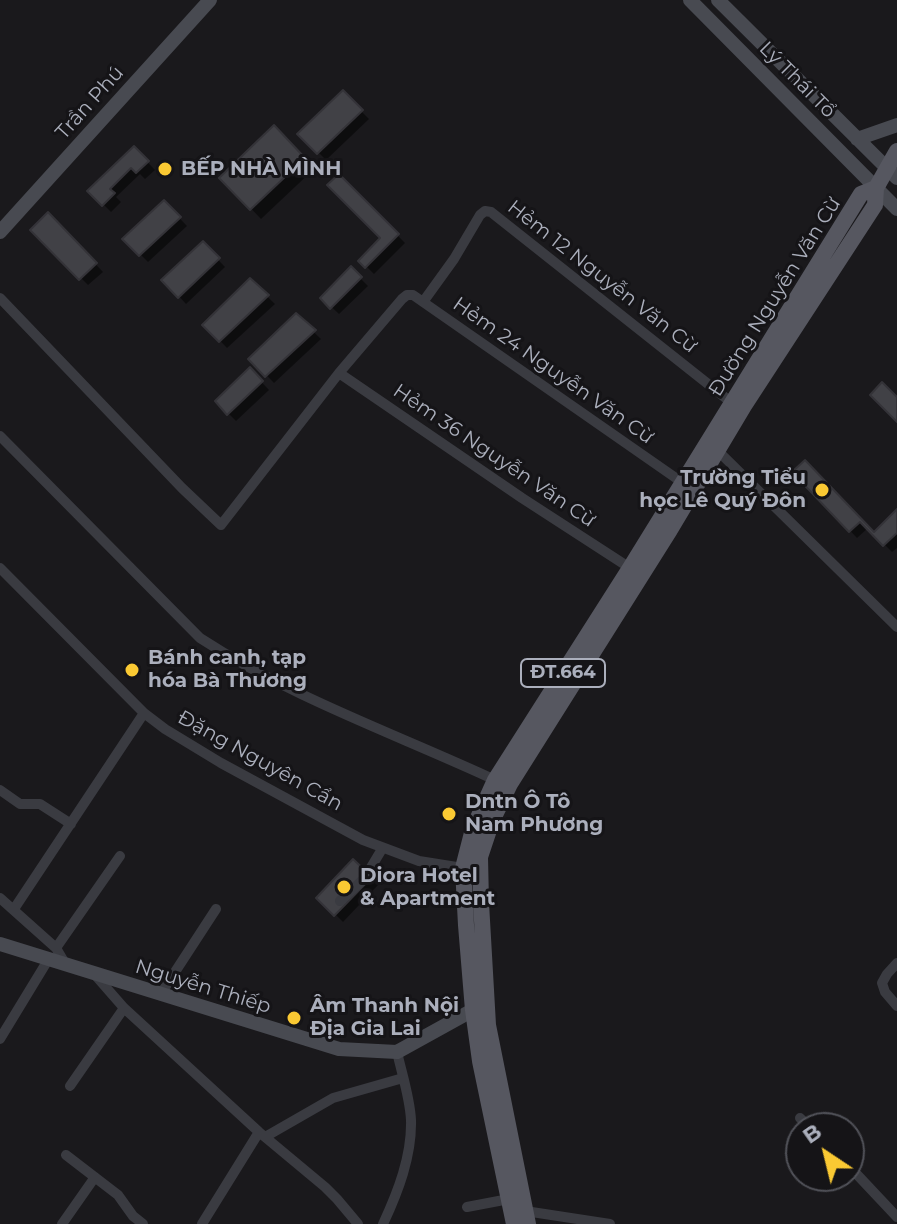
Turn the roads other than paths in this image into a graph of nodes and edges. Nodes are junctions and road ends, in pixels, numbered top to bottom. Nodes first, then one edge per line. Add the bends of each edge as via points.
1 (210, 0) edge
2 (690, 0) edge
3 (718, 0) edge
4 (897, 125) edge
5 (857, 139) junction
6 (897, 151) edge
7 (892, 173) edge
8 (876, 188) junction
9 (897, 209) edge
10 (0, 232) edge
11 (0, 298) edge
12 (423, 302) junction
13 (339, 373) junction
14 (732, 403) junction
15 (0, 436) edge
16 (712, 447) junction
17 (683, 483) junction
18 (0, 568) edge
19 (630, 568) junction
20 (897, 627) edge
21 (548, 711) junction
22 (144, 713) junction
23 (495, 780) junction
24 (0, 790) edge
25 (71, 824) junction
26 (382, 849) junction
27 (120, 856) dead end
28 (463, 868) junction
29 (0, 898) edge
30 (340, 901) dead end
31 (14, 909) junction
32 (216, 909) dead end
33 (0, 944) edge
34 (52, 954) junction
35 (897, 963) edge
36 (96, 976) junction
37 (160, 995) junction
38 (897, 1006) edge
39 (124, 1008) junction
40 (473, 1010) junction
41 (0, 1039) edge
42 (397, 1052) junction
43 (403, 1078) junction
44 (70, 1086) dead end
45 (262, 1134) junction
46 (66, 1155) dead end
47 (95, 1177) junction
48 (865, 1183) edge
49 (467, 1207) dead end
50 (517, 1214) edge
51 (897, 1217) edge
52 (62, 1224) edge
53 (143, 1224) edge
54 (202, 1224) edge
55 (358, 1224) edge
56 (383, 1224) edge
57 (610, 1224) edge

1 - 10 main road, Trần Phú
2 - 8 main road, Lý Thái Tổ
3 - 5 main road, Lý Thái Tổ
4 - 5 main road
5 - 7 main road, Lý Thái Tổ
6 - 7 main road, ĐT.664
7 - 8 main road, ĐT.664
8 - 9 main road, Lý Thái Tổ
8 - 14 main road, Đường Nguyễn Văn Cừ / ĐT.664 via 861,194
8 - 16 main road, Đường Nguyễn Văn Cừ / ĐT.664 via 875,205
11 - 13 street via 221,525
12 - 13 street, Hẻm 24 Nguyễn Văn Cừ via 413,295 402,299
12 - 14 street, Hẻm 12 Nguyễn Văn Cừ via 480,215 491,212
12 - 17 street, Hẻm 24 Nguyễn Văn Cừ
13 - 19 street, Hẻm 36 Nguyễn Văn Cừ
14 - 16 main road, Đường Nguyễn Văn Cừ / ĐT.664
15 - 23 street via 200,638 363,724
16 - 17 main road, Đường Nguyễn Văn Cừ / ĐT.664
16 - 20 street
16 - 21 main road, Đường Nguyễn Văn Cừ / ĐT.664
17 - 19 main road, Đường Nguyễn Văn Cừ / ĐT.664
18 - 22 street, Đặng Nguyên Cẩn
19 - 21 main road, Đường Nguyễn Văn Cừ / ĐT.664
21 - 23 main road, Đường Nguyễn Văn Cừ / ĐT.664
21 - 50 main road, Đường Nguyễn Văn Cừ / ĐT.664 via 492,821 480,857 488,1025
22 - 25 street
22 - 26 street, Đặng Nguyên Cẩn via 221,763
23 - 28 main road, Đường Nguyễn Văn Cừ / ĐT.664
24 - 25 street via 20,804 40,804
25 - 31 street
26 - 28 street, Đặng Nguyên Cẩn
26 - 30 street via 364,879
27 - 34 street
28 - 40 main road, Đường Nguyễn Văn Cừ / ĐT.664
29 - 31 street
31 - 34 street
32 - 37 street
33 - 34 main road, Nguyễn Thiếp
34 - 36 main road, Nguyễn Thiếp
34 - 41 street
35 - 38 street via 882,983
36 - 37 main road, Nguyễn Thiếp
36 - 39 street
37 - 42 main road, Nguyễn Thiếp via 339,1049
39 - 44 street
39 - 45 street
40 - 42 main road
40 - 50 main road, Đường Nguyễn Văn Cừ / ĐT.664
42 - 43 street
43 - 45 street via 333,1098
43 - 56 street via 411,1118 408,1157
45 - 54 street
45 - 55 street via 325,1187
46 - 47 street
47 - 52 street
47 - 53 street
48 - 51 street
49 - 50 street
50 - 57 street

